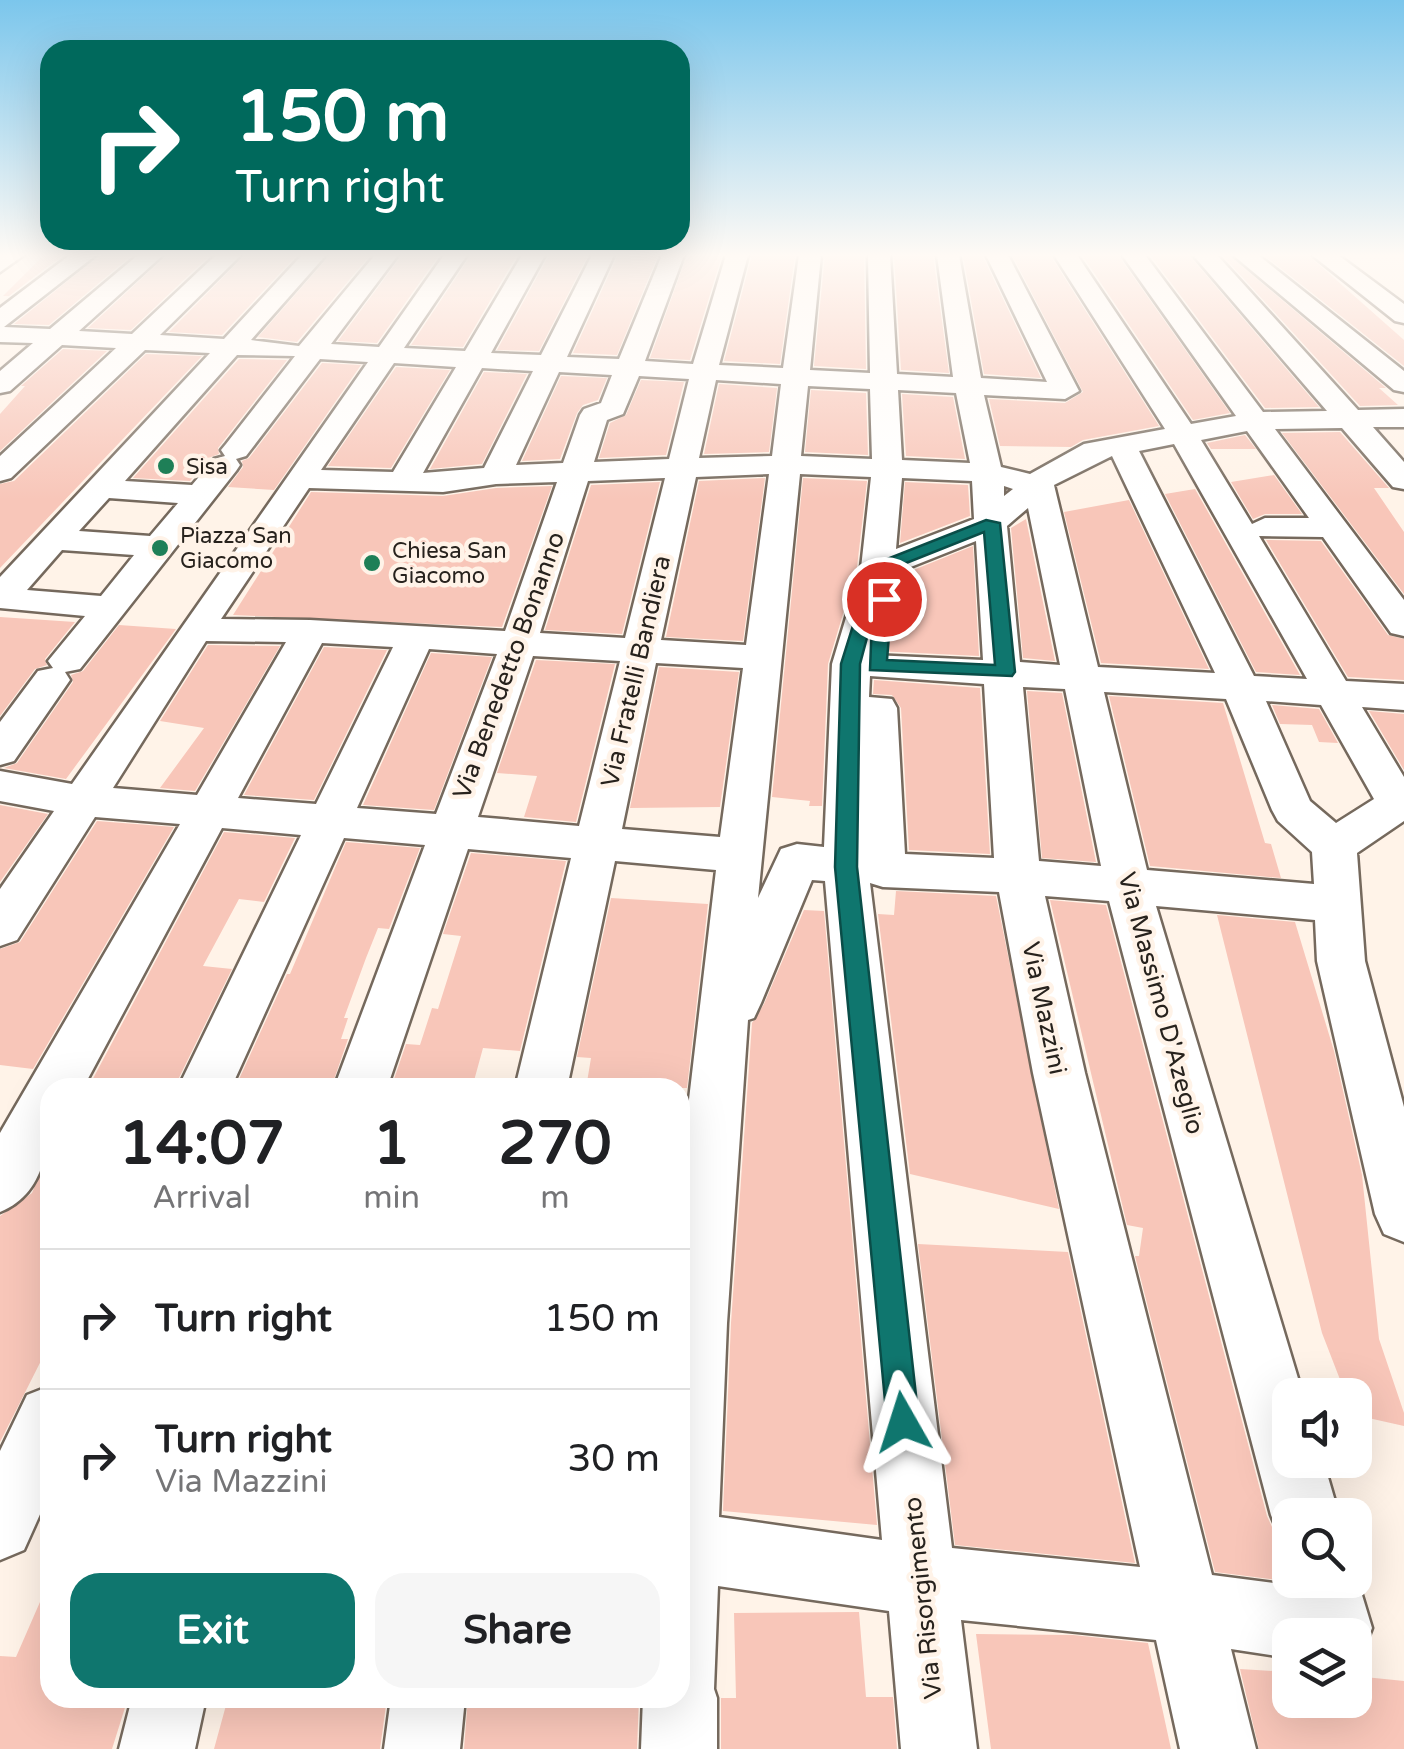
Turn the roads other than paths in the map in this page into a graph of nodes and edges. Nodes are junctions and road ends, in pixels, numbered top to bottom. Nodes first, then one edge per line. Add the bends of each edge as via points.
1 (48, 337) edge
2 (55, 337) junction
3 (144, 337) edge
4 (240, 337) edge
5 (311, 337) edge
6 (400, 337) edge
7 (487, 337) edge
8 (563, 337) edge
9 (641, 337) edge
10 (714, 337) edge
11 (801, 337) edge
12 (882, 337) edge
13 (961, 337) edge
14 (1037, 337) edge
15 (1119, 337) edge
16 (1193, 337) edge
17 (1278, 337) edge
18 (1345, 337) edge
19 (138, 342) junction
20 (230, 347) junction
21 (299, 350) junction
22 (388, 355) junction
23 (473, 360) junction
24 (550, 364) junction
25 (629, 368) junction
26 (687, 371) dead end
27 (721, 372) dead end
28 (796, 377) junction
29 (884, 382) junction
30 (1404, 384) edge
31 (0, 385) edge
32 (968, 385) junction
33 (1067, 396) junction
34 (1404, 418) edge
35 (1352, 419) junction
36 (1256, 421) junction
37 (1181, 431) junction
38 (1108, 447) junction
39 (787, 464) junction
40 (682, 468) junction
41 (887, 470) junction
42 (0, 472) edge
43 (576, 472) junction
44 (987, 473) junction
45 (496, 476) junction
46 (301, 479) junction
47 (1404, 480) edge
48 (402, 483) junction
49 (1039, 486) junction
50 (98, 488) junction
51 (200, 495) junction
52 (992, 523) junction
53 (1333, 527) junction
54 (1265, 528) dead end
55 (158, 547) junction
56 (44, 548) junction
57 (0, 555) edge
58 (881, 584) junction
59 (0, 598) edge
60 (110, 607) junction
61 (1404, 625) edge
62 (195, 630) junction
63 (310, 632) junction
64 (416, 638) junction
65 (519, 644) junction
66 (641, 650) junction
67 (764, 658) junction
68 (877, 666) junction
69 (1005, 672) junction
70 (1083, 679) junction
71 (1242, 690) junction
72 (1331, 691) junction
73 (1404, 698) edge
74 (0, 751) edge
75 (0, 786) edge
76 (86, 801) junction
77 (1401, 802) edge
78 (212, 811) junction
79 (329, 820) junction
80 (449, 831) junction
81 (594, 843) junction
82 (1334, 846) junction
83 (738, 854) junction
84 (864, 869) junction
85 (1018, 876) junction
86 (1128, 887) junction
87 (1338, 904) junction
88 (0, 926) edge
89 (718, 1046) junction
90 (62, 1078) edge
91 (209, 1078) edge
92 (363, 1078) edge
93 (543, 1078) edge
94 (40, 1115) edge
95 (0, 1185) edge
96 (1404, 1214) edge
97 (690, 1424) edge
98 (32, 1453) edge
99 (1300, 1498) edge
100 (0, 1526) edge
101 (690, 1547) edge
102 (920, 1580) junction
103 (1330, 1604) edge
104 (1187, 1607) junction
105 (167, 1708) edge
106 (427, 1708) edge
107 (680, 1708) edge
108 (157, 1749) edge
109 (422, 1749) edge
110 (679, 1749) edge
111 (939, 1749) edge
112 (1218, 1749) edge

1 - 2 street
2 - 19 street
2 - 31 street
3 - 19 street
4 - 20 street
5 - 21 street
6 - 22 street
7 - 23 street
8 - 24 street
9 - 25 street, Via Benedetto Bonanno
10 - 40 street, Via Fratelli Bandiera
11 - 28 street
12 - 29 street, Via Risorgimento
13 - 32 street, Via Mazzini
14 - 33 street
15 - 37 street
16 - 36 street
17 - 35 street
18 - 30 street
19 - 20 street
19 - 42 street
20 - 21 street
20 - 50 street
21 - 22 street
21 - 51 street
22 - 23 street
22 - 46 street
23 - 24 street
23 - 48 street
24 - 25 street
24 - 45 street
25 - 26 street
25 - 43 street, Via Benedetto Bonanno via 613,408 594,415
27 - 28 street
28 - 29 street
28 - 39 street
29 - 32 street
29 - 41 street, Via Risorgimento
32 - 33 street
32 - 44 street, Via Mazzini
33 - 38 street
34 - 35 street
35 - 36 street
35 - 47 street
36 - 37 street
36 - 53 street
37 - 38 street
37 - 72 street
38 - 49 street via 1050,473
38 - 71 street
39 - 40 street
39 - 41 street
39 - 67 street
40 - 43 street
40 - 66 street, Via Fratelli Bandiera
41 - 44 street
41 - 58 street, Via Risorgimento
43 - 45 street
43 - 65 street, Via Benedetto Bonanno
44 - 49 street
44 - 52 street, Via Mazzini
45 - 48 street
46 - 48 street
46 - 62 street
49 - 52 street
49 - 70 street, Via Massimo D'Azeglio
50 - 51 street
50 - 56 street
51 - 55 street
52 - 58 street
52 - 69 street, Via Mazzini
53 - 54 street
53 - 61 street
55 - 56 street
55 - 60 street
56 - 57 street
56 - 59 street
58 - 68 street, Via Risorgimento
58 - 84 street, Via Risorgimento via 851,664
59 - 60 street
60 - 74 street
62 - 63 street
62 - 76 street
63 - 64 street
63 - 78 street
64 - 65 street
64 - 79 street
65 - 66 street
65 - 80 street, Via Benedetto Bonanno
66 - 67 street
66 - 81 street, Via Fratelli Bandiera
67 - 83 street
68 - 69 street
68 - 84 street, Via Risorgimento
69 - 70 street
69 - 85 street, Via Mazzini
70 - 71 street
70 - 86 street, Via Massimo D'Azeglio
71 - 72 street
71 - 82 street via 1293,810
72 - 73 street
72 - 77 street
75 - 76 street
76 - 78 street
76 - 88 street
77 - 82 street
78 - 79 street
78 - 90 street
79 - 80 street
79 - 91 street
80 - 81 street
80 - 92 street, Via Benedetto Bonanno
81 - 83 street
81 - 93 street, Via Fratelli Bandiera
82 - 87 street
83 - 89 street
84 - 85 street
84 - 89 street via 798,861
84 - 102 street, Via Risorgimento
85 - 86 street
85 - 104 street, Via Mazzini via 1058,1073
86 - 87 street
86 - 99 street, Via Massimo D'Azeglio
87 - 96 street via 1341,961
89 - 97 street
94 - 95 street
98 - 100 street
101 - 102 street
102 - 104 street
102 - 111 street, Via Risorgimento
103 - 104 street
104 - 112 street, Via Mazzini
105 - 108 street
106 - 109 street
107 - 110 street

